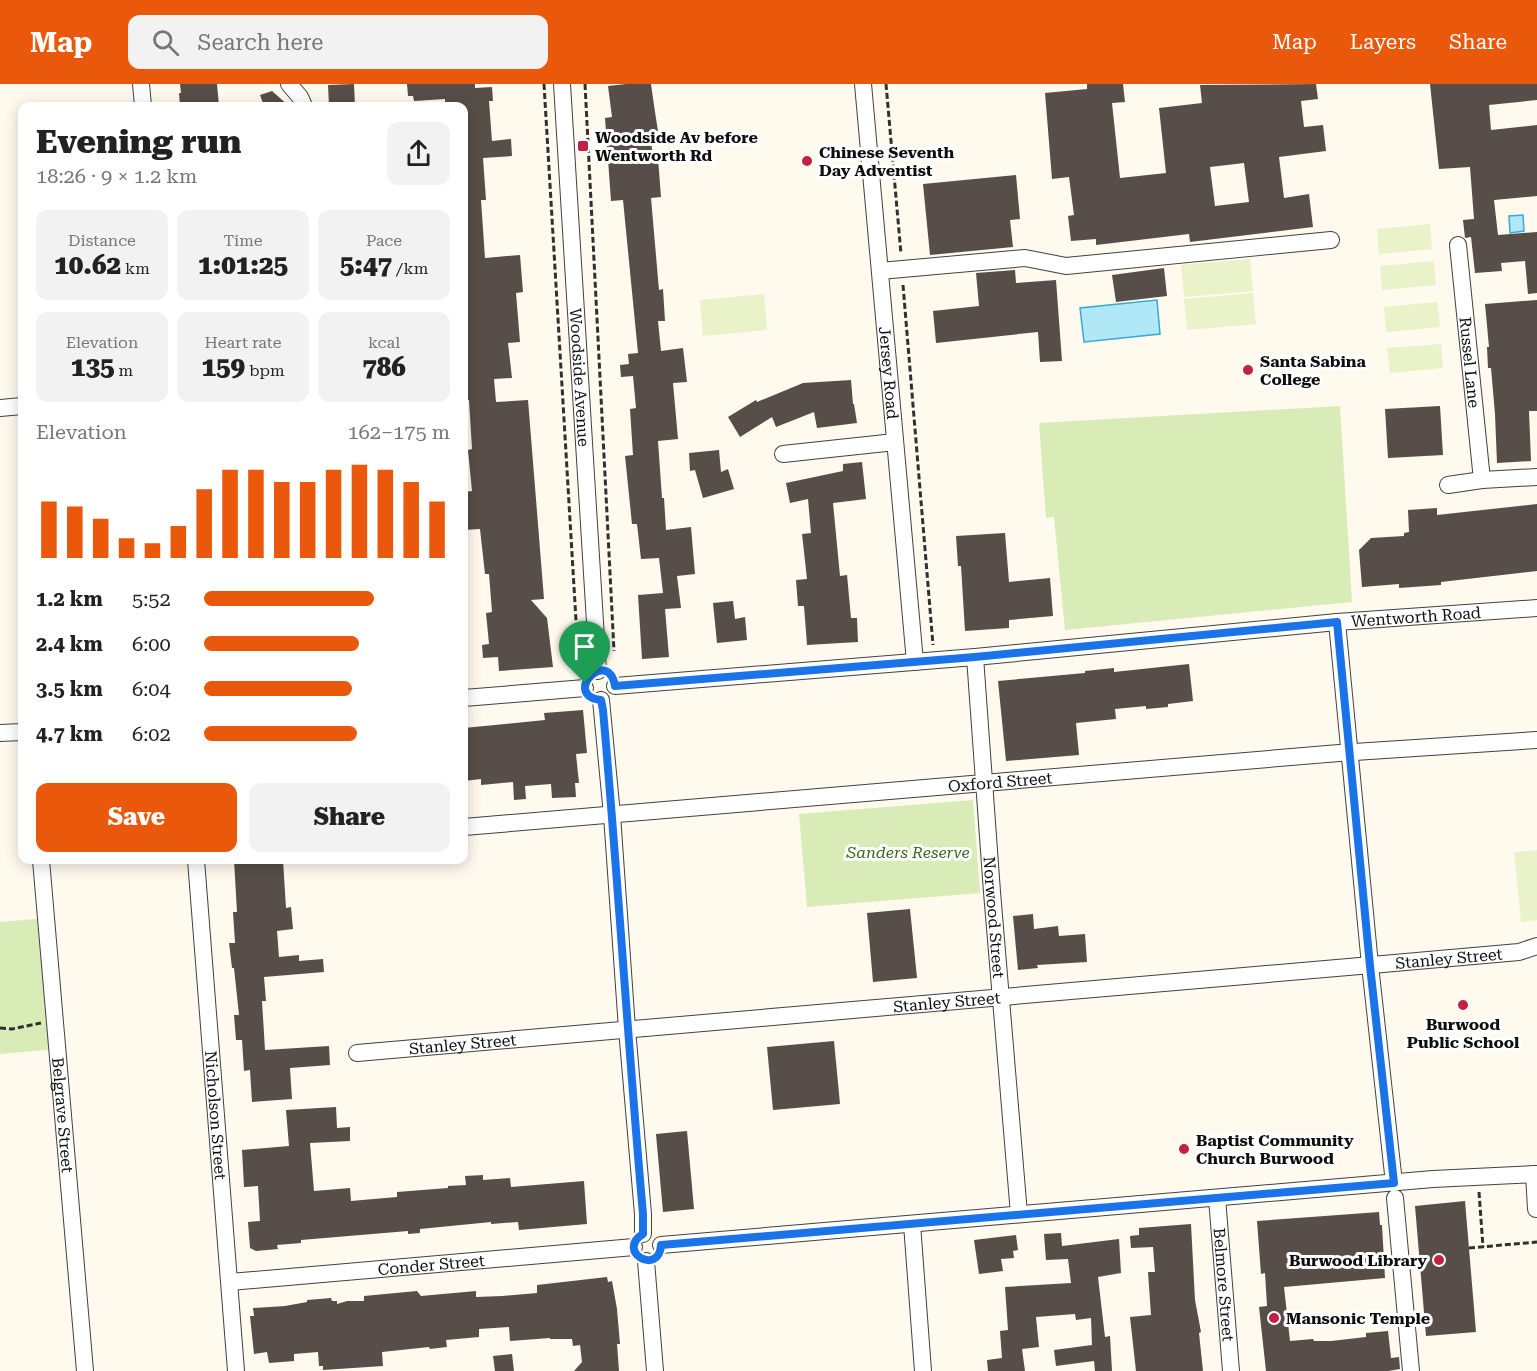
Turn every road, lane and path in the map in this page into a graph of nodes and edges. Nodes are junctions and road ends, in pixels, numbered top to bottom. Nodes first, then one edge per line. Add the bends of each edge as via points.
1 (141, 84) edge
2 (289, 84) edge
3 (544, 84) edge
4 (562, 84) edge
5 (585, 84) edge
6 (863, 84) edge
7 (886, 84) edge
8 (143, 102) edge
9 (302, 102) edge
10 (1331, 240) dead end
11 (1458, 245) dead end
12 (902, 269) junction
13 (880, 271) junction
14 (18, 406) edge
15 (0, 408) edge
16 (895, 442) junction
17 (783, 454) dead end
18 (1537, 477) edge
19 (1482, 480) junction
20 (1448, 485) dead end
21 (1537, 608) edge
22 (1337, 622) junction
23 (933, 645) dead end
24 (615, 651) dead end
25 (578, 654) dead end
26 (975, 657) junction
27 (915, 662) junction
28 (598, 671) junction
29 (615, 686) junction
30 (585, 688) junction
31 (468, 698) edge
32 (601, 700) junction
33 (18, 732) edge
34 (0, 733) edge
35 (1537, 740) edge
36 (1350, 752) junction
37 (984, 784) junction
38 (612, 815) junction
39 (468, 827) edge
40 (41, 864) edge
41 (196, 864) edge
42 (1537, 946) edge
43 (1370, 966) junction
44 (1002, 998) junction
45 (55, 1022) junction
46 (0, 1028) edge
47 (627, 1029) junction
48 (357, 1053) dead end
49 (1535, 1174) edge
50 (1395, 1190) junction
51 (1479, 1191) dead end
52 (1217, 1198) junction
53 (1536, 1209) edge
54 (1020, 1214) junction
55 (912, 1224) junction
56 (638, 1240) junction
57 (1537, 1242) edge
58 (661, 1245) junction
59 (1483, 1247) junction
60 (1469, 1248) dead end
61 (646, 1261) junction
62 (230, 1282) junction
63 (85, 1371) edge
64 (236, 1371) edge
65 (655, 1371) edge
66 (923, 1371) edge
67 (1231, 1371) edge
68 (1411, 1371) edge

1 - 8 street
2 - 9 street
3 - 25 path
4 - 28 street, Woodside Avenue
5 - 24 path
6 - 13 street, Jersey Road
7 - 12 path
10 - 12 street via 1066,266 1025,258
11 - 19 street, Russel Lane
12 - 13 street
12 - 23 path
13 - 16 street, Jersey Road
14 - 15 street
16 - 17 street
16 - 27 street, Jersey Road
18 - 19 street
19 - 20 street
21 - 22 street, Wentworth Road
22 - 26 street, Wentworth Road
22 - 36 street
26 - 27 street, Wentworth Road
26 - 37 street, Norwood Street
27 - 29 street, Wentworth Road
28 - 29 street via 611,676
28 - 30 street via 590,675
29 - 32 street via 609,698
30 - 31 street
30 - 32 street via 592,699
32 - 38 street
33 - 34 street
35 - 36 street, Oxford Street
36 - 37 street, Oxford Street
36 - 43 street
37 - 38 street, Oxford Street
37 - 44 street, Norwood Street
38 - 39 street, Oxford Street
38 - 47 street
40 - 45 street, Belgrave Street
41 - 62 street, Nicholson Street
42 - 43 street, Stanley Street via 1519,952
43 - 44 street, Stanley Street
43 - 50 street
44 - 47 street, Stanley Street
44 - 54 street, Norwood Street
45 - 46 path
45 - 63 street, Belgrave Street
47 - 48 street, Stanley Street
47 - 56 street via 643,1214
49 - 50 street via 1477,1176
49 - 53 street
50 - 52 street
50 - 68 street
51 - 59 path
52 - 54 street
52 - 67 street, Belmore Street
54 - 55 street
55 - 58 street
55 - 66 street
56 - 58 street via 655,1235
56 - 61 street via 637,1256
56 - 62 street, Conder Street
57 - 59 path
58 - 61 street via 657,1257
59 - 60 path
61 - 65 street
62 - 64 street, Nicholson Street

